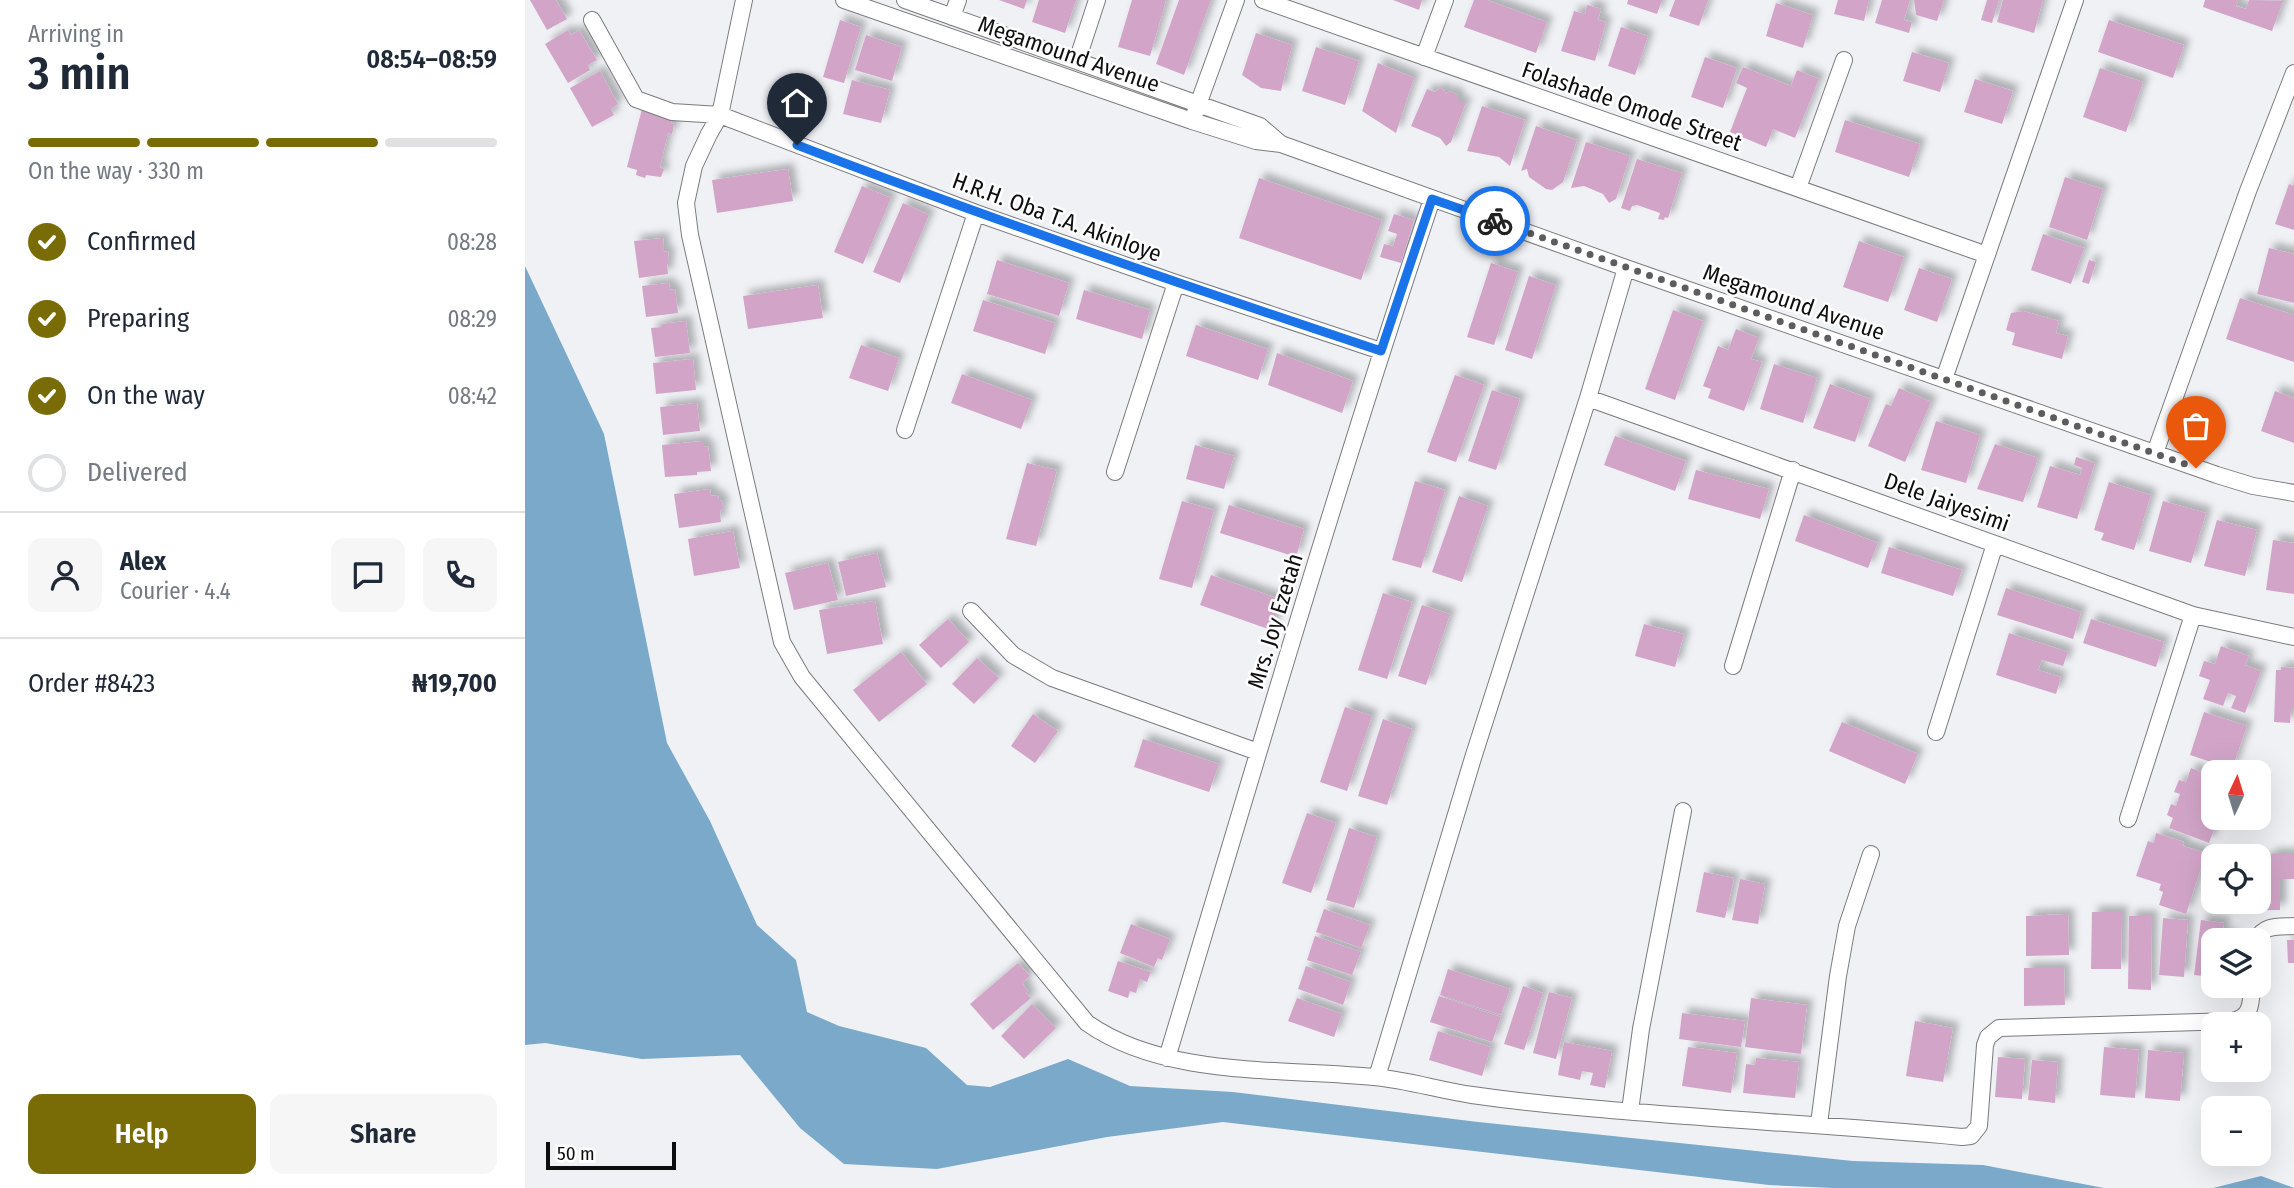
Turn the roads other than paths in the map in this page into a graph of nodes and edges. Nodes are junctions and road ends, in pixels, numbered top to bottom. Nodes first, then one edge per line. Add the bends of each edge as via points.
1 (744, 0) edge
2 (844, 0) edge
3 (905, 0) edge
4 (958, 0) edge
5 (1097, 0) edge
6 (1236, 0) edge
7 (1263, 0) edge
8 (1445, 0) edge
9 (2075, 0) edge
10 (952, 17) junction
11 (592, 20) dead end
12 (1424, 57) junction
13 (1844, 60) dead end
14 (1077, 61) junction
15 (2294, 73) edge
16 (1199, 103) junction
17 (720, 115) junction
18 (1192, 121) junction
19 (1281, 144) junction
20 (1798, 188) junction
21 (1432, 199) junction
22 (976, 213) junction
23 (1987, 255) junction
24 (1626, 268) junction
25 (1176, 283) junction
26 (1381, 351) junction
27 (1944, 379) junction
28 (1588, 398) junction
29 (905, 430) dead end
30 (2155, 453) junction
31 (1793, 470) junction
32 (1115, 472) dead end
33 (2294, 493) edge
34 (1995, 544) junction
35 (971, 611) dead end
36 (2193, 615) junction
37 (2294, 637) edge
38 (1733, 666) dead end
39 (1936, 733) dead end
40 (1258, 752) junction
41 (1683, 811) dead end
42 (2128, 819) dead end
43 (1871, 854) dead end
44 (2294, 926) edge
45 (2266, 928) edge
46 (2251, 998) edge
47 (1167, 1058) junction
48 (1377, 1077) junction
49 (1630, 1111) junction
50 (1819, 1124) junction

1 - 17 street
2 - 18 street, Megamound Avenue
3 - 10 street, Megamound Avenue
4 - 10 street
5 - 14 street
6 - 16 street
7 - 12 street, Folashade Omode Street
8 - 12 street
9 - 23 street
10 - 14 street, Megamound Avenue
11 - 17 street, H.R.H. Oba T.A. Akinloye via 636,99 672,112
12 - 20 street, Folashade Omode Street
13 - 20 street
14 - 16 street, Megamound Avenue
15 - 30 street
16 - 18 street
16 - 19 street, Megamound Avenue via 1260,126
17 - 22 street, H.R.H. Oba T.A. Akinloye
17 - 47 street via 694,166 687,214 782,642 802,677 1087,1023 1121,1043
18 - 19 street, Megamound Avenue
19 - 21 street, Megamound Avenue
20 - 23 street, Folashade Omode Street
21 - 24 street, Megamound Avenue
21 - 26 street, Mrs. Joy Ezetah
22 - 25 street, H.R.H. Oba T.A. Akinloye
22 - 29 street
23 - 27 street
24 - 27 street, Megamound Avenue
24 - 28 street
25 - 26 street, H.R.H. Oba T.A. Akinloye
25 - 32 street
26 - 40 street, Mrs. Joy Ezetah
27 - 30 street, Megamound Avenue
28 - 31 street, Dele Jaiyesimi
28 - 48 street
30 - 33 street, Megamound Avenue via 2252,486
31 - 34 street, Dele Jaiyesimi
31 - 38 street
34 - 36 street, Dele Jaiyesimi
34 - 39 street
35 - 40 street via 1013,655 1052,678
36 - 37 street, Dele Jaiyesimi
36 - 42 street
40 - 47 street, Mrs. Joy Ezetah
41 - 49 street
43 - 50 street via 1847,926
44 - 45 street
46 - 50 street via 2247,1014 2233,1021 1999,1028 1985,1045 1979,1126 1971,1136
47 - 48 street via 1189,1064
48 - 49 street via 1472,1095
49 - 50 street

